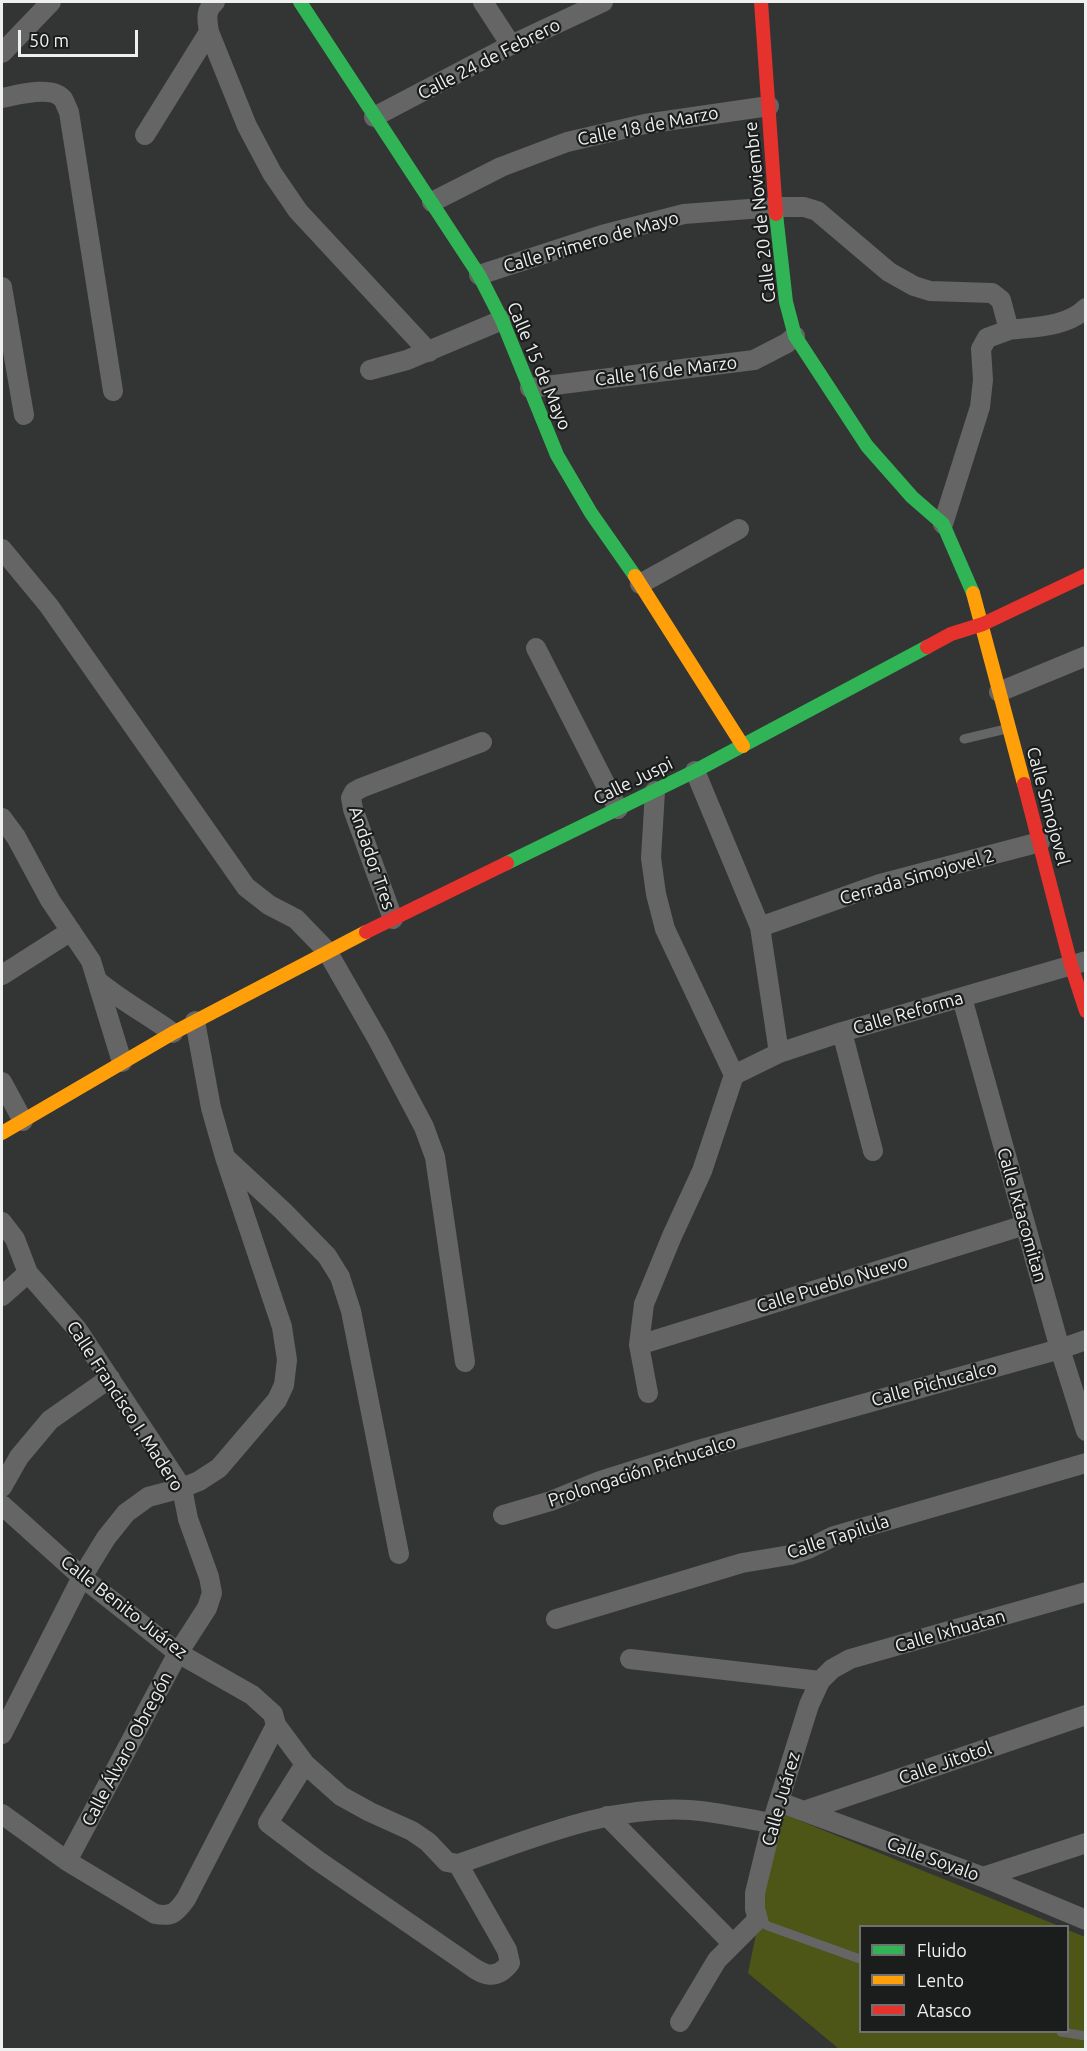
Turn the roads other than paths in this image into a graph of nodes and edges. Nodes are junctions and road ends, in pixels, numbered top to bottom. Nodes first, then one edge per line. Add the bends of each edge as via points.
1 (51, 2) edge
2 (215, 2) edge
3 (300, 2) edge
4 (483, 2) edge
5 (603, 2) edge
6 (761, 2) edge
7 (575, 8) edge
8 (209, 33) junction
9 (511, 45) junction
10 (2, 53) edge
11 (2, 98) edge
12 (768, 106) junction
13 (374, 117) junction
14 (145, 135) dead end
15 (432, 201) junction
16 (775, 207) junction
17 (479, 275) junction
18 (2, 287) edge
19 (1086, 308) edge
20 (502, 320) junction
21 (1009, 330) junction
22 (795, 336) junction
23 (429, 352) junction
24 (370, 370) dead end
25 (530, 388) junction
26 (113, 391) dead end
27 (24, 415) dead end
28 (943, 524) junction
29 (739, 529) dead end
30 (2, 549) edge
31 (1086, 575) edge
32 (640, 584) junction
33 (984, 613) junction
34 (536, 648) dead end
35 (1086, 656) edge
36 (999, 692) junction
37 (1009, 729) junction
38 (964, 740) dead end
39 (482, 742) dead end
40 (743, 746) junction
41 (695, 771) junction
42 (655, 791) junction
43 (618, 809) junction
44 (2, 818) edge
45 (9, 841) edge
46 (1040, 842) junction
47 (393, 919) junction
48 (760, 927) junction
49 (71, 932) junction
50 (327, 951) junction
51 (1078, 963) edge
52 (2, 975) edge
53 (99, 982) junction
54 (962, 998) junction
55 (1086, 1011) edge
56 (195, 1021) junction
57 (842, 1032) junction
58 (173, 1033) junction
59 (779, 1053) junction
60 (122, 1062) junction
61 (734, 1075) junction
62 (2, 1082) edge
63 (23, 1121) junction
64 (2, 1133) edge
65 (873, 1151) dead end
66 (225, 1157) junction
67 (2, 1222) edge
68 (1025, 1225) junction
69 (28, 1273) junction
70 (2, 1296) edge
71 (1086, 1340) edge
72 (639, 1345) junction
73 (1060, 1349) junction
74 (465, 1362) dead end
75 (110, 1378) junction
76 (648, 1393) dead end
77 (781, 1426) joint
78 (1086, 1431) edge
79 (1086, 1463) edge
80 (2, 1487) edge
81 (182, 1488) junction
82 (2, 1505) edge
83 (503, 1515) dead end
84 (399, 1554) dead end
85 (82, 1577) junction
86 (1086, 1592) edge
87 (207, 1608) joint
88 (556, 1619) dead end
89 (178, 1653) junction
90 (630, 1659) dead end
91 (820, 1681) junction
92 (1086, 1715) edge
93 (276, 1725) junction
94 (2, 1734) edge
95 (305, 1764) junction
96 (779, 1802) junction
97 (804, 1811) junction
98 (2, 1814) edge
99 (607, 1816) junction
100 (772, 1823) junction
101 (1086, 1843) edge
102 (67, 1861) junction
103 (458, 1864) junction
104 (983, 1877) junction
105 (758, 1918) junction
106 (1086, 1920) edge
107 (732, 1943) junction
108 (859, 1958) edge
109 (680, 2022) dead end
110 (1069, 2033) edge
111 (1086, 2036) edge

1 - 10 street
2 - 8 street via 206,16
3 - 13 street, Calle 15 de Mayo
4 - 9 street
5 - 7 street, Calle 24 de Febrero
6 - 12 street, Calle 20 de Noviembre
7 - 9 street, Calle 24 de Febrero
8 - 14 street
8 - 23 street via 247,126 298,211
9 - 13 street, Calle 24 de Febrero
11 - 26 street via 54,92 69,112
12 - 15 street, Calle 18 de Marzo via 645,124 567,142 501,167
12 - 16 street, Calle 20 de Noviembre
13 - 15 street, Calle 15 de Mayo
15 - 17 street, Calle 15 de Mayo
16 - 17 street, Calle Primero de Mayo via 684,214 602,235
16 - 21 street, Calle Primero de Mayo via 817,211 889,272 914,286 930,291 992,293 1001,300
16 - 22 street, Calle 20 de Noviembre via 786,302
17 - 20 street, Calle 15 de Mayo
18 - 27 street
19 - 21 street via 1069,319
20 - 23 street
20 - 25 street, Calle 15 de Mayo
21 - 28 street via 987,338 981,349 980,406
22 - 25 street, Calle 16 de Marzo via 754,360
22 - 28 street, Calle 20 de Noviembre via 867,446 912,497
23 - 24 street
25 - 32 street, Calle 15 de Mayo via 558,455 591,513
28 - 33 street, Calle 20 de Noviembre
29 - 32 street
30 - 50 street via 49,606 246,887 296,919
31 - 33 street, Calle Juspi
32 - 40 street, Calle 15 de Mayo
33 - 36 street, Calle Simojovel
33 - 40 street, Calle Juspi
34 - 43 street
35 - 36 street
36 - 37 street, Calle Simojovel
37 - 38 lane
37 - 46 street, Calle Simojovel
39 - 47 street, Andador Tres via 354,792 353,809
40 - 41 street, Calle Juspi
41 - 42 street, Calle Juspi
41 - 48 street
42 - 43 street, Calle Juspi
42 - 61 street via 651,858 665,929
43 - 47 street, Calle Juspi
44 - 45 street
45 - 49 street
46 - 48 street, Cerrada Simojovel 2 via 880,884
46 - 51 street, Calle Simojovel
47 - 50 street, Calle Juspi
48 - 59 street
49 - 52 street
49 - 53 street via 91,961
50 - 56 street, Calle Juspi
50 - 74 street via 424,1127 435,1157
51 - 54 street, Calle Reforma
51 - 55 street, Calle Simojovel
53 - 58 street
53 - 60 street
54 - 57 street, Calle Reforma
54 - 68 street, Calle Ixtacomitan
56 - 58 street, Calle Juspi
56 - 66 street via 211,1108
57 - 59 street, Calle Reforma
57 - 65 street
58 - 60 street, Calle Juspi
59 - 61 street, Calle Reforma
60 - 63 street, Calle Juspi
61 - 72 street via 702,1171 645,1304
62 - 63 street
63 - 64 street, Calle Juspi
66 - 81 street via 282,1327 287,1360 284,1385 277,1400 219,1468
66 - 84 street via 320,1249 340,1277 351,1311
67 - 69 street, Calle Francisco I. Madero via 15,1239
68 - 72 street, Calle Pueblo Nuevo
68 - 73 street, Calle Ixtacomitan
69 - 70 street
69 - 75 street, Calle Francisco I. Madero via 77,1329
71 - 73 street, Calle Pichucalco
72 - 76 street
73 - 77 street, Calle Pichucalco
73 - 78 street, Calle Ixtacomitan
75 - 80 street via 50,1420 19,1457
75 - 81 street, Calle Francisco I. Madero
77 - 83 street, Prolongación Pichucalco
79 - 88 street, Calle Tapilula via 834,1536 790,1555 742,1563
81 - 85 street via 147,1497 126,1513
81 - 87 street, Calle Francisco I. Madero via 188,1519 209,1577 212,1593
82 - 85 street, Calle Benito Juárez
85 - 89 street, Calle Benito Juárez
85 - 94 street
86 - 91 street, Calle Ixhuatan via 850,1659
87 - 89 street, Calle Álvaro Obregón
89 - 93 street, Calle Benito Juárez via 252,1695 273,1714
89 - 102 street, Calle Álvaro Obregón
90 - 91 street
91 - 96 street, Calle Juárez via 808,1705
92 - 97 street, Calle Jitotol
93 - 95 street, Calle Benito Juárez
93 - 102 street via 177,1912 168,1916 154,1914
95 - 103 street, Calle Benito Juárez via 341,1796 412,1831 447,1862
95 - 103 street via 268,1823 481,1972 492,1976 504,1972 510,1963 507,1950
96 - 97 street, Calle Soyalo
96 - 100 street, Calle Juárez
97 - 104 street, Calle Soyalo
98 - 102 street
99 - 100 street via 691,1810
99 - 103 street
99 - 107 street
100 - 105 street, Calle Juárez via 755,1893
101 - 104 street
104 - 106 street, Calle Soyalo
105 - 107 street
105 - 108 lane via 768,1926
107 - 109 street via 717,1960
110 - 111 lane

